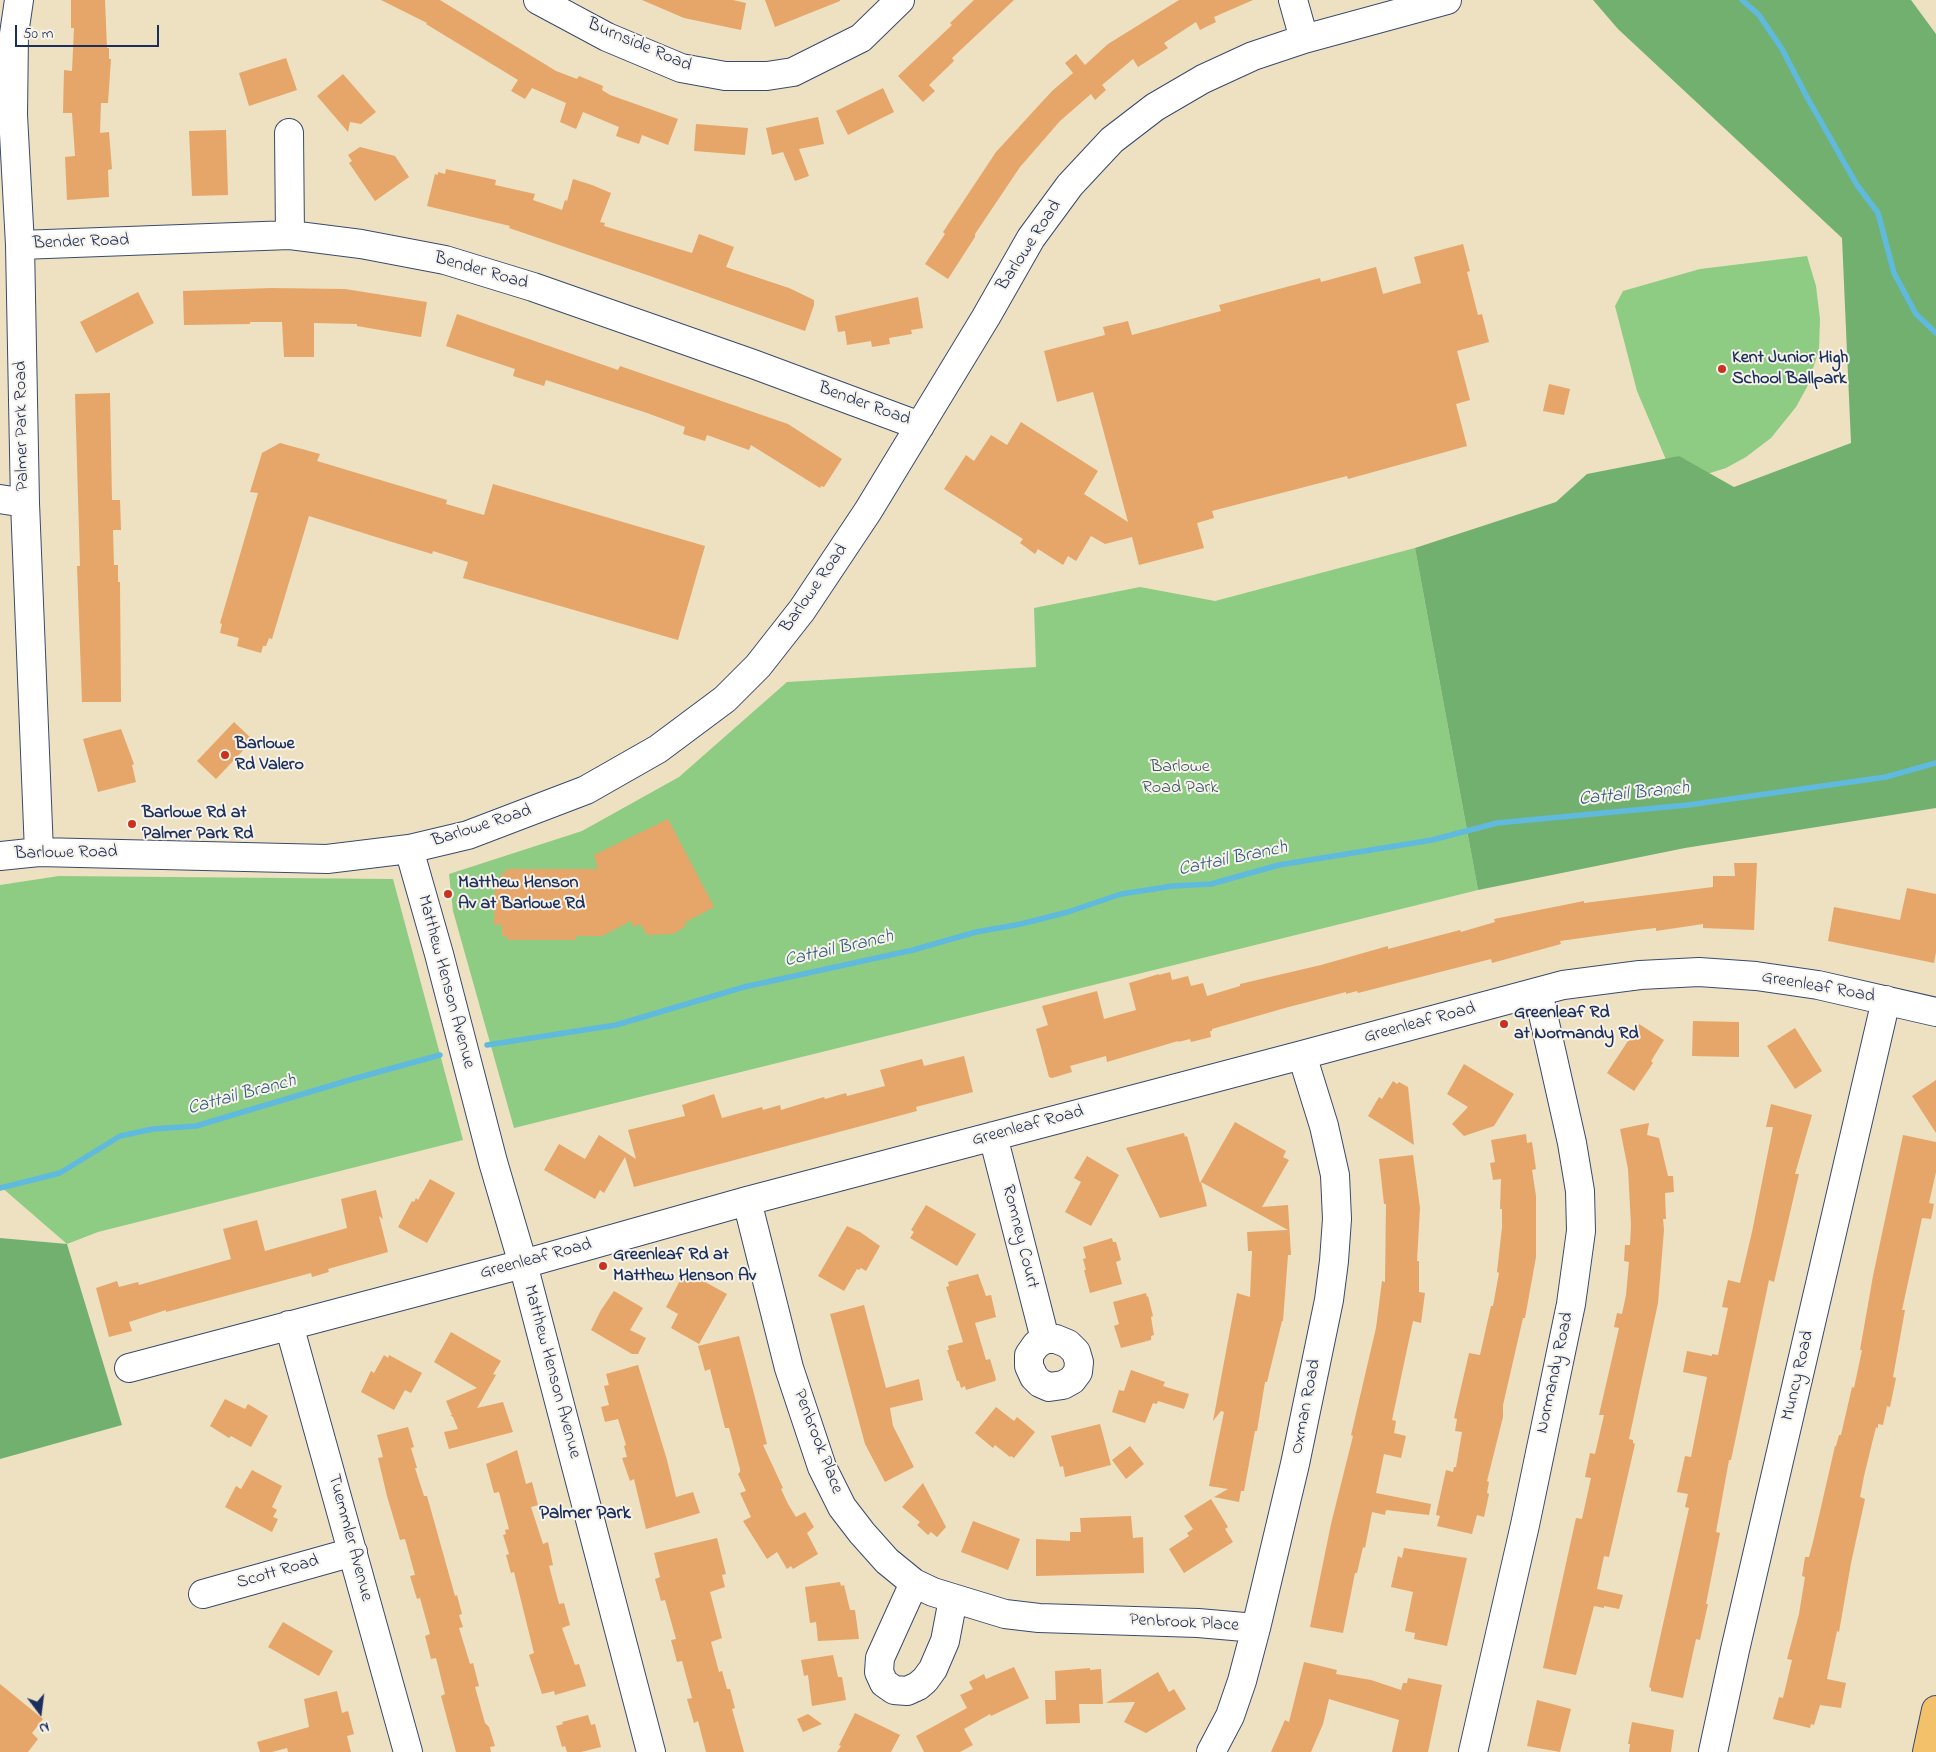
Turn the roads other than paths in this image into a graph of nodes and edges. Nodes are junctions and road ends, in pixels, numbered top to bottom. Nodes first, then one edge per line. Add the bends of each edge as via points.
1 (19, 0) edge
2 (538, 0) edge
3 (900, 0) edge
4 (1293, 0) edge
5 (1447, 0) edge
6 (1304, 39) junction
7 (289, 133) dead end
8 (290, 234) junction
9 (20, 245) junction
10 (920, 426) junction
11 (12, 501) edge
12 (409, 849) junction
13 (38, 852) junction
14 (0, 856) edge
15 (1538, 992) junction
16 (1886, 1000) junction
17 (1936, 1012) edge
18 (1302, 1055) junction
19 (993, 1136) junction
20 (747, 1201) junction
21 (523, 1264) junction
22 (290, 1325) junction
23 (1045, 1339) dead end
24 (130, 1368) dead end
25 (353, 1552) junction
26 (914, 1582) junction
27 (202, 1594) dead end
28 (953, 1599) junction
29 (1256, 1628) junction
30 (1936, 1710) edge
31 (408, 1752) edge
32 (651, 1752) edge
33 (1211, 1752) edge
34 (1473, 1752) edge
35 (1713, 1752) edge
36 (1927, 1752) edge

1 - 9 street, Palmer Park Road via 14,34 13,115
2 - 3 street, Burnside Road via 607,37 681,68 725,76 767,76 793,72 861,38
4 - 6 street
5 - 6 street, Barlowe Road
6 - 10 street, Barlowe Road via 1253,56 1203,79 1155,107 1112,140 1070,185 1031,238
7 - 8 street
8 - 9 street, Bender Road
8 - 10 street, Bender Road via 445,260 524,284
9 - 11 street, Palmer Park Road
10 - 12 street, Barlowe Road via 807,603 758,666 725,699 658,749 586,790 468,835
11 - 13 street, Palmer Park Road
12 - 13 street, Barlowe Road via 327,859
12 - 21 street, Matthew Henson Avenue
13 - 14 street, Barlowe Road
15 - 16 street, Greenleaf Road via 1563,984 1699,972 1818,985
15 - 18 street, Greenleaf Road
15 - 34 street, Normandy Road via 1572,1143 1580,1192 1581,1231 1571,1304
16 - 17 street, Greenleaf Road
16 - 35 street, Muncy Road
18 - 19 street, Greenleaf Road
18 - 29 street, Oxman Road via 1335,1175 1337,1238 1329,1300 1296,1464
19 - 20 street, Greenleaf Road
19 - 23 street, Romney Court
20 - 21 street, Greenleaf Road
20 - 26 street, Penbrook Place via 789,1368 828,1480 842,1507 873,1546
21 - 22 street, Greenleaf Road
21 - 32 street, Matthew Henson Avenue
22 - 24 street, Greenleaf Road
22 - 25 street, Tuemmler Avenue
25 - 27 street, Scott Road
25 - 31 street, Tuemmler Avenue
26 - 28 street, Penbrook Place
26 - 28 street via 880,1658 879,1672 884,1683 894,1690 907,1691 918,1686 933,1669 945,1641
28 - 29 street, Penbrook Place via 1004,1614 1039,1618 1190,1622
29 - 33 street, Oxman Road via 1233,1707
30 - 36 main road

